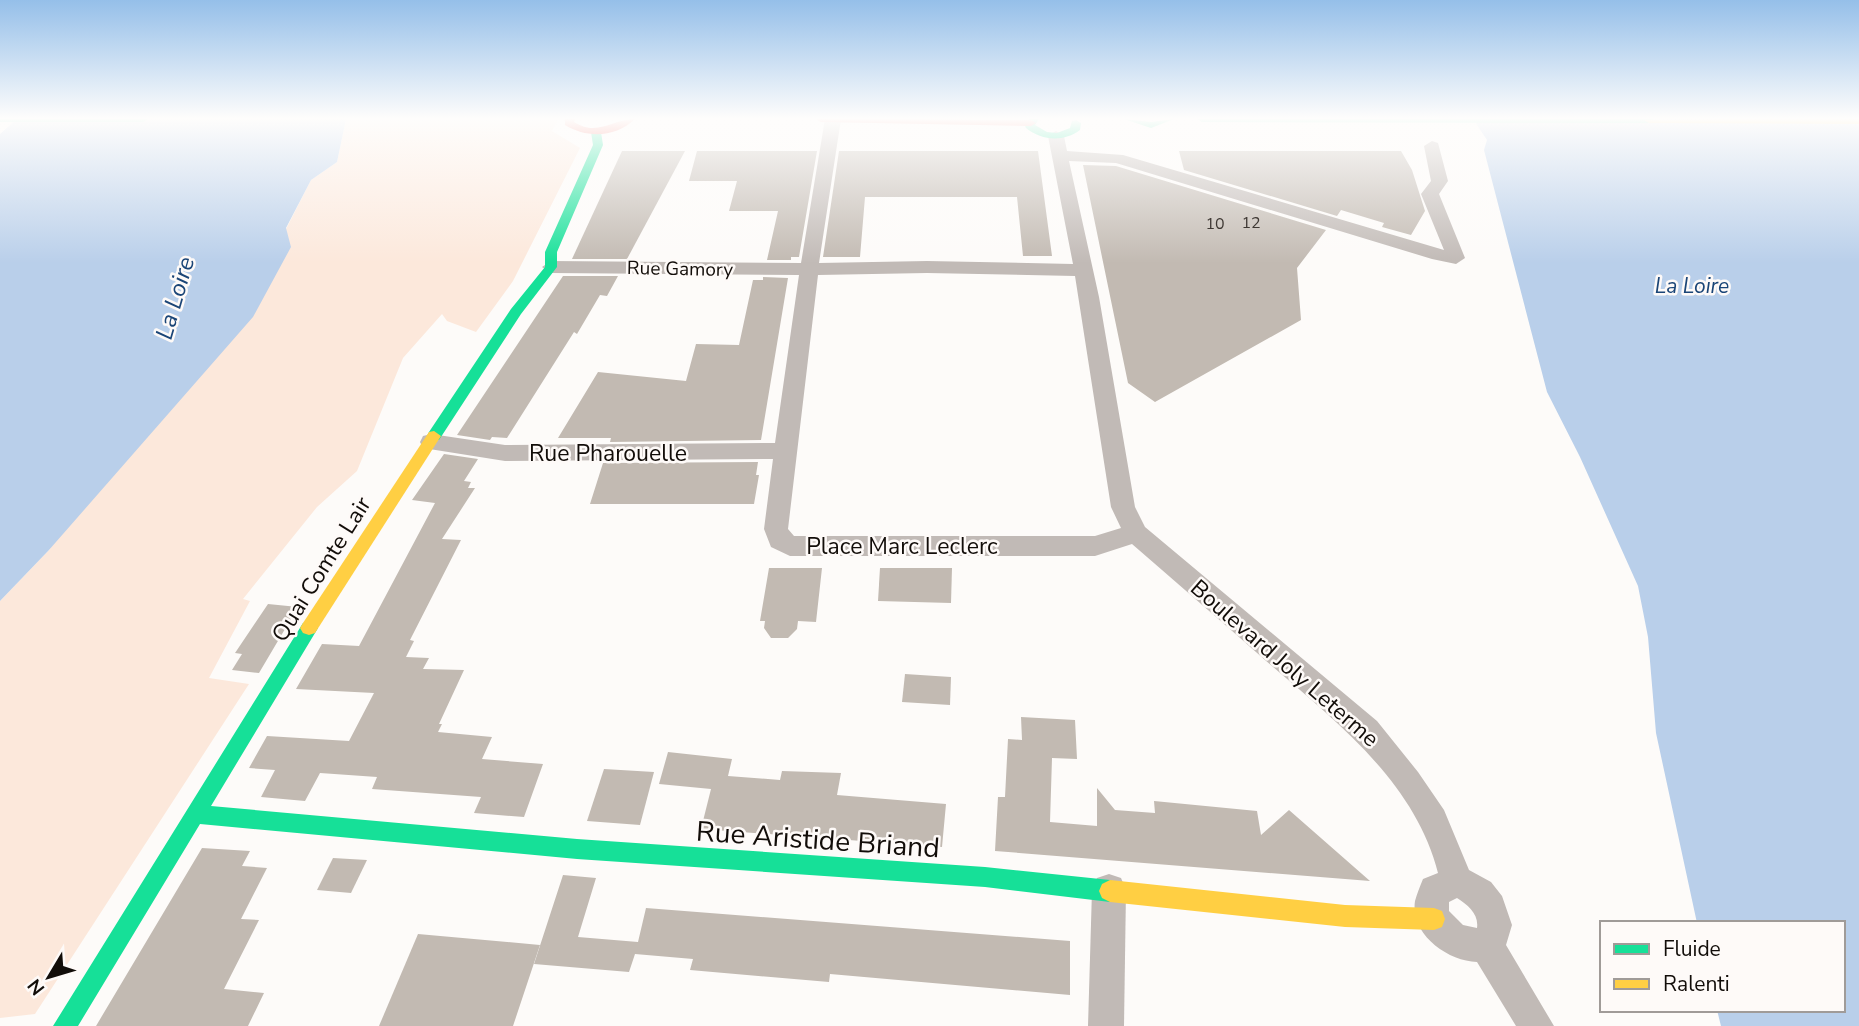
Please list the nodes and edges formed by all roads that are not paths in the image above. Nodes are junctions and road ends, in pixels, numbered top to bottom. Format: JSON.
{"nodes":[{"id":1,"x":588,"y":167,"type":"edge"},
{"id":2,"x":825,"y":167,"type":"edge"},
{"id":3,"x":1061,"y":167,"type":"edge"},
{"id":4,"x":1147,"y":167,"type":"edge"},
{"id":5,"x":1437,"y":167,"type":"edge"},
{"id":6,"x":551,"y":267,"type":"junction"},
{"id":7,"x":809,"y":270,"type":"junction"},
{"id":8,"x":1084,"y":270,"type":"junction"},
{"id":9,"x":431,"y":442,"type":"junction"},
{"id":10,"x":785,"y":451,"type":"junction"},
{"id":11,"x":1136,"y":533,"type":"junction"},
{"id":12,"x":197,"y":814,"type":"junction"},
{"id":13,"x":1456,"y":881,"type":"junction"},
{"id":14,"x":1109,"y":890,"type":"junction"},
{"id":15,"x":1434,"y":919,"type":"junction"},
{"id":16,"x":1485,"y":943,"type":"junction"},
{"id":17,"x":65,"y":1026,"type":"edge"},
{"id":18,"x":1106,"y":1026,"type":"edge"},
{"id":19,"x":1536,"y":1026,"type":"edge"}],
"edges":[{"from":1,"to":6,"type":"street","name":"Quai Comte Lair"},
{"from":2,"to":7,"type":"street","name":"Place Marc Leclerc"},
{"from":3,"to":8,"type":"street"},
{"from":4,"to":5,"type":"street"},
{"from":6,"to":7,"type":"street","name":"Rue Gamory"},
{"from":6,"to":9,"type":"street","name":"Quai Comte Lair"},
{"from":7,"to":8,"type":"street"},
{"from":7,"to":10,"type":"street","name":"Place Marc Leclerc"},
{"from":8,"to":11,"type":"street"},
{"from":9,"to":10,"type":"street","name":"Rue Pharouelle"},
{"from":9,"to":12,"type":"street","name":"Quai Comte Lair"},
{"from":10,"to":11,"type":"street","name":"Place Marc Leclerc"},
{"from":11,"to":13,"type":"street","name":"Boulevard Joly Leterme"},
{"from":12,"to":14,"type":"street","name":"Rue Aristide Briand"},
{"from":12,"to":17,"type":"street","name":"Quai Comte Lair"},
{"from":13,"to":15,"type":"street"},
{"from":13,"to":16,"type":"street"},
{"from":14,"to":15,"type":"street","name":"Rue Aristide Briand"},
{"from":14,"to":18,"type":"street"},
{"from":15,"to":16,"type":"street"},
{"from":16,"to":19,"type":"street"}]}
